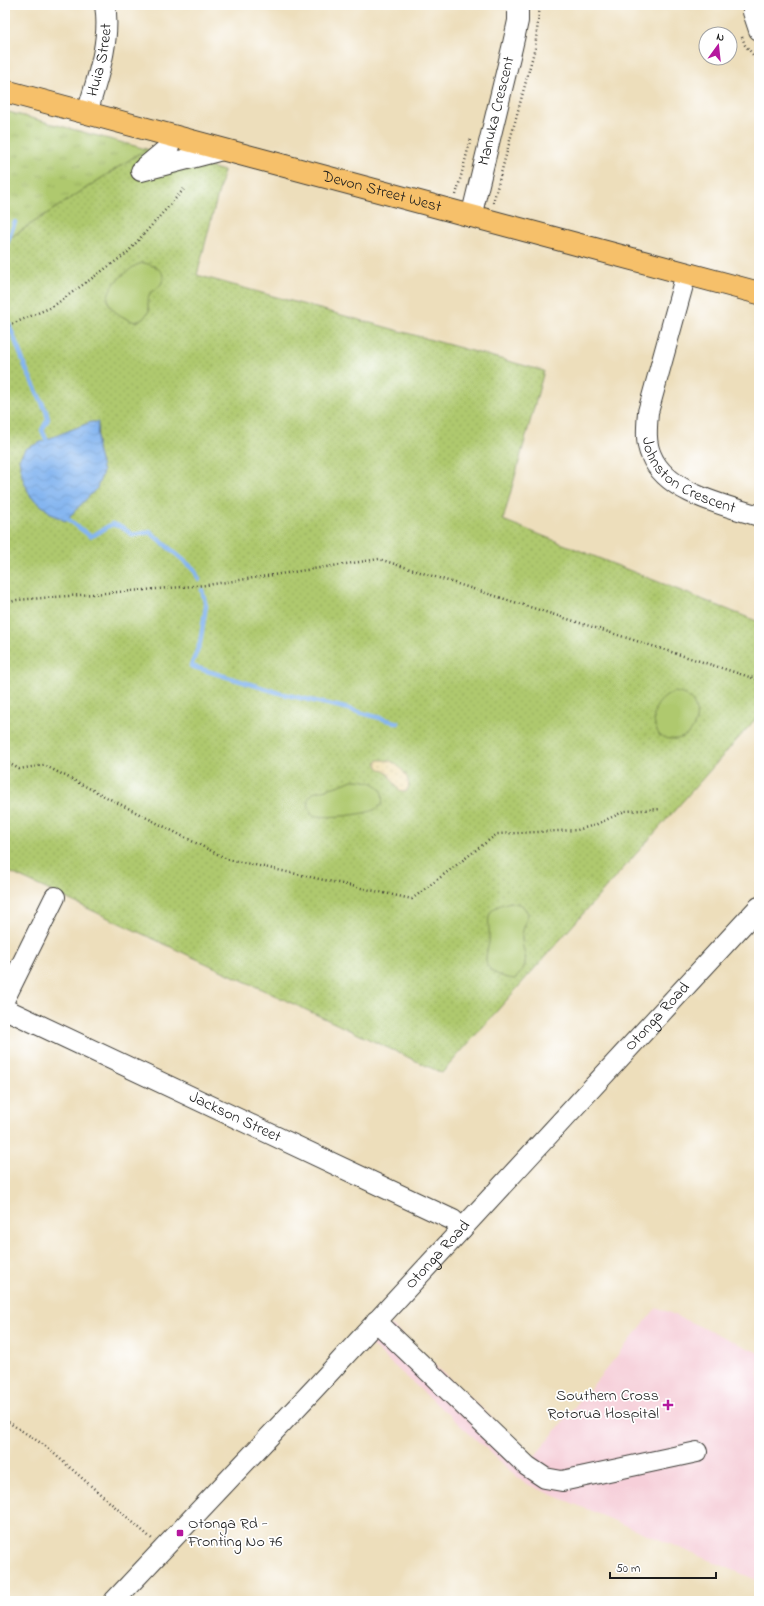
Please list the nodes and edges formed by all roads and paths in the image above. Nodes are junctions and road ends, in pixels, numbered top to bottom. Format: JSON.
{"nodes":[{"id":1,"x":105,"y":5,"type":"edge"},
{"id":2,"x":495,"y":5,"type":"edge"},
{"id":3,"x":502,"y":5,"type":"edge"},
{"id":4,"x":518,"y":5,"type":"edge"},
{"id":5,"x":540,"y":5,"type":"edge"},
{"id":6,"x":753,"y":5,"type":"edge"},
{"id":7,"x":759,"y":30,"type":"edge"},
{"id":8,"x":5,"y":91,"type":"edge"},
{"id":9,"x":87,"y":113,"type":"junction"},
{"id":10,"x":172,"y":136,"type":"junction"},
{"id":11,"x":222,"y":150,"type":"junction"},
{"id":12,"x":184,"y":189,"type":"dead end"},
{"id":13,"x":492,"y":207,"type":"dead end"},
{"id":14,"x":471,"y":216,"type":"junction"},
{"id":15,"x":686,"y":274,"type":"junction"},
{"id":16,"x":759,"y":292,"type":"edge"},
{"id":17,"x":5,"y":327,"type":"edge"},
{"id":18,"x":759,"y":516,"type":"edge"},
{"id":19,"x":5,"y":604,"type":"edge"},
{"id":20,"x":756,"y":679,"type":"dead end"},
{"id":21,"x":5,"y":761,"type":"edge"},
{"id":22,"x":661,"y":809,"type":"dead end"},
{"id":23,"x":55,"y":897,"type":"dead end"},
{"id":24,"x":759,"y":908,"type":"edge"},
{"id":25,"x":5,"y":998,"type":"edge"},
{"id":26,"x":5,"y":1009,"type":"edge"},
{"id":27,"x":462,"y":1228,"type":"junction"},
{"id":28,"x":376,"y":1321,"type":"junction"},
{"id":29,"x":5,"y":1420,"type":"edge"},
{"id":30,"x":697,"y":1452,"type":"dead end"},
{"id":31,"x":163,"y":1549,"type":"junction"},
{"id":32,"x":114,"y":1601,"type":"edge"}],
"edges":[{"from":1,"to":9,"type":"street","name":"Huia Street"},
{"from":2,"to":3,"type":"path"},
{"from":4,"to":14,"type":"street","name":"Manuka Crescent"},
{"from":5,"to":13,"type":"path"},
{"from":6,"to":7,"type":"street"},
{"from":8,"to":9,"type":"main road","name":"Devon Street West"},
{"from":9,"to":10,"type":"main road","name":"Devon Street West"},
{"from":10,"to":11,"type":"main road","name":"Devon Street West"},
{"from":10,"to":11,"type":"street"},
{"from":11,"to":14,"type":"main road","name":"Devon Street West"},
{"from":12,"to":17,"type":"path"},
{"from":14,"to":15,"type":"main road","name":"Devon Street West"},
{"from":15,"to":16,"type":"main road","name":"Devon Street West"},
{"from":15,"to":18,"type":"street","name":"Johnston Crescent"},
{"from":19,"to":20,"type":"path"},
{"from":21,"to":22,"type":"path"},
{"from":23,"to":25,"type":"street"},
{"from":24,"to":27,"type":"street","name":"Otonga Road"},
{"from":26,"to":27,"type":"street","name":"Jackson Street"},
{"from":27,"to":28,"type":"street","name":"Otonga Road"},
{"from":28,"to":30,"type":"street"},
{"from":28,"to":31,"type":"street","name":"Otonga Road"},
{"from":29,"to":31,"type":"path"},
{"from":31,"to":32,"type":"street","name":"Otonga Road"}]}
